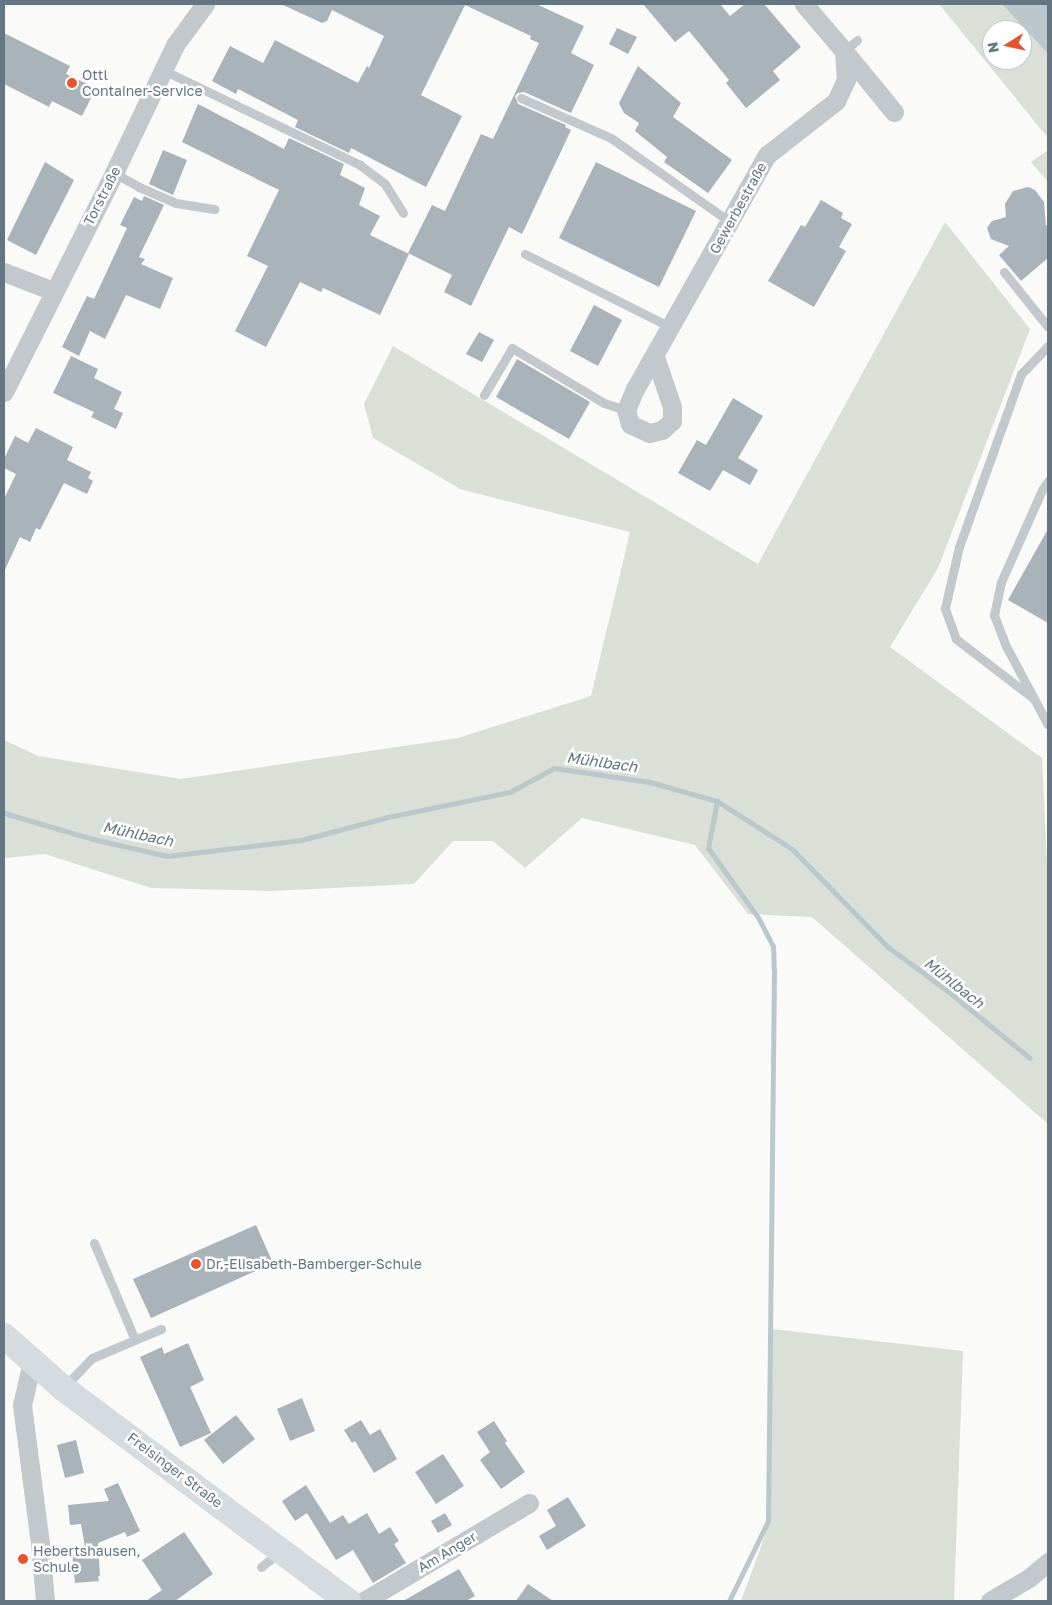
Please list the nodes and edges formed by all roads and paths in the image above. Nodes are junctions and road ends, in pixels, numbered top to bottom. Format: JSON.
{"nodes":[{"id":1,"x":205,"y":4,"type":"edge"},
{"id":2,"x":804,"y":4,"type":"edge"},
{"id":3,"x":851,"y":45,"type":"junction"},
{"id":4,"x":163,"y":70,"type":"junction"},
{"id":5,"x":520,"y":98,"type":"dead end"},
{"id":6,"x":894,"y":112,"type":"dead end"},
{"id":7,"x":114,"y":173,"type":"junction"},
{"id":8,"x":215,"y":208,"type":"dead end"},
{"id":9,"x":403,"y":213,"type":"dead end"},
{"id":10,"x":730,"y":222,"type":"junction"},
{"id":11,"x":525,"y":254,"type":"dead end"},
{"id":12,"x":4,"y":272,"type":"edge"},
{"id":13,"x":1004,"y":272,"type":"dead end"},
{"id":14,"x":53,"y":291,"type":"junction"},
{"id":15,"x":670,"y":327,"type":"junction"},
{"id":16,"x":1048,"y":327,"type":"edge"},
{"id":17,"x":1048,"y":346,"type":"edge"},
{"id":18,"x":655,"y":357,"type":"junction"},
{"id":19,"x":4,"y":392,"type":"edge"},
{"id":20,"x":484,"y":395,"type":"dead end"},
{"id":21,"x":626,"y":410,"type":"junction"},
{"id":22,"x":1048,"y":481,"type":"edge"},
{"id":23,"x":1033,"y":698,"type":"junction"},
{"id":24,"x":1048,"y":725,"type":"edge"},
{"id":25,"x":94,"y":1243,"type":"dead end"},
{"id":26,"x":161,"y":1329,"type":"dead end"},
{"id":27,"x":4,"y":1336,"type":"edge"},
{"id":28,"x":136,"y":1340,"type":"junction"},
{"id":29,"x":32,"y":1362,"type":"junction"},
{"id":30,"x":63,"y":1388,"type":"junction"},
{"id":31,"x":529,"y":1503,"type":"dead end"},
{"id":32,"x":282,"y":1550,"type":"junction"},
{"id":33,"x":1048,"y":1562,"type":"edge"},
{"id":34,"x":261,"y":1567,"type":"dead end"},
{"id":35,"x":998,"y":1599,"type":"edge"},
{"id":36,"x":45,"y":1601,"type":"edge"},
{"id":37,"x":348,"y":1601,"type":"edge"},
{"id":38,"x":364,"y":1601,"type":"edge"}],
"edges":[{"from":1,"to":4,"type":"street","name":"Torstraße"},
{"from":2,"to":3,"type":"street"},
{"from":3,"to":6,"type":"street"},
{"from":3,"to":10,"type":"street","name":"Gewerbestraße"},
{"from":4,"to":7,"type":"street","name":"Torstraße"},
{"from":4,"to":9,"type":"lane"},
{"from":5,"to":10,"type":"lane"},
{"from":7,"to":8,"type":"lane"},
{"from":7,"to":14,"type":"street","name":"Torstraße"},
{"from":10,"to":15,"type":"street","name":"Gewerbestraße"},
{"from":11,"to":15,"type":"lane"},
{"from":12,"to":14,"type":"street"},
{"from":13,"to":16,"type":"lane"},
{"from":14,"to":19,"type":"street","name":"Torstraße"},
{"from":15,"to":18,"type":"street","name":"Gewerbestraße"},
{"from":17,"to":23,"type":"lane"},
{"from":18,"to":21,"type":"street","name":"Gewerbestraße"},
{"from":18,"to":21,"type":"street"},
{"from":20,"to":21,"type":"lane"},
{"from":22,"to":23,"type":"lane"},
{"from":23,"to":24,"type":"lane"},
{"from":25,"to":28,"type":"lane"},
{"from":26,"to":28,"type":"lane"},
{"from":27,"to":29,"type":"main road","name":"Freisinger Straße"},
{"from":28,"to":30,"type":"lane"},
{"from":29,"to":30,"type":"main road","name":"Freisinger Straße"},
{"from":29,"to":36,"type":"street"},
{"from":30,"to":32,"type":"main road","name":"Freisinger Straße"},
{"from":31,"to":38,"type":"street","name":"Am Anger"},
{"from":32,"to":34,"type":"lane"},
{"from":32,"to":37,"type":"main road","name":"Freisinger Straße"},
{"from":33,"to":35,"type":"street"}]}
